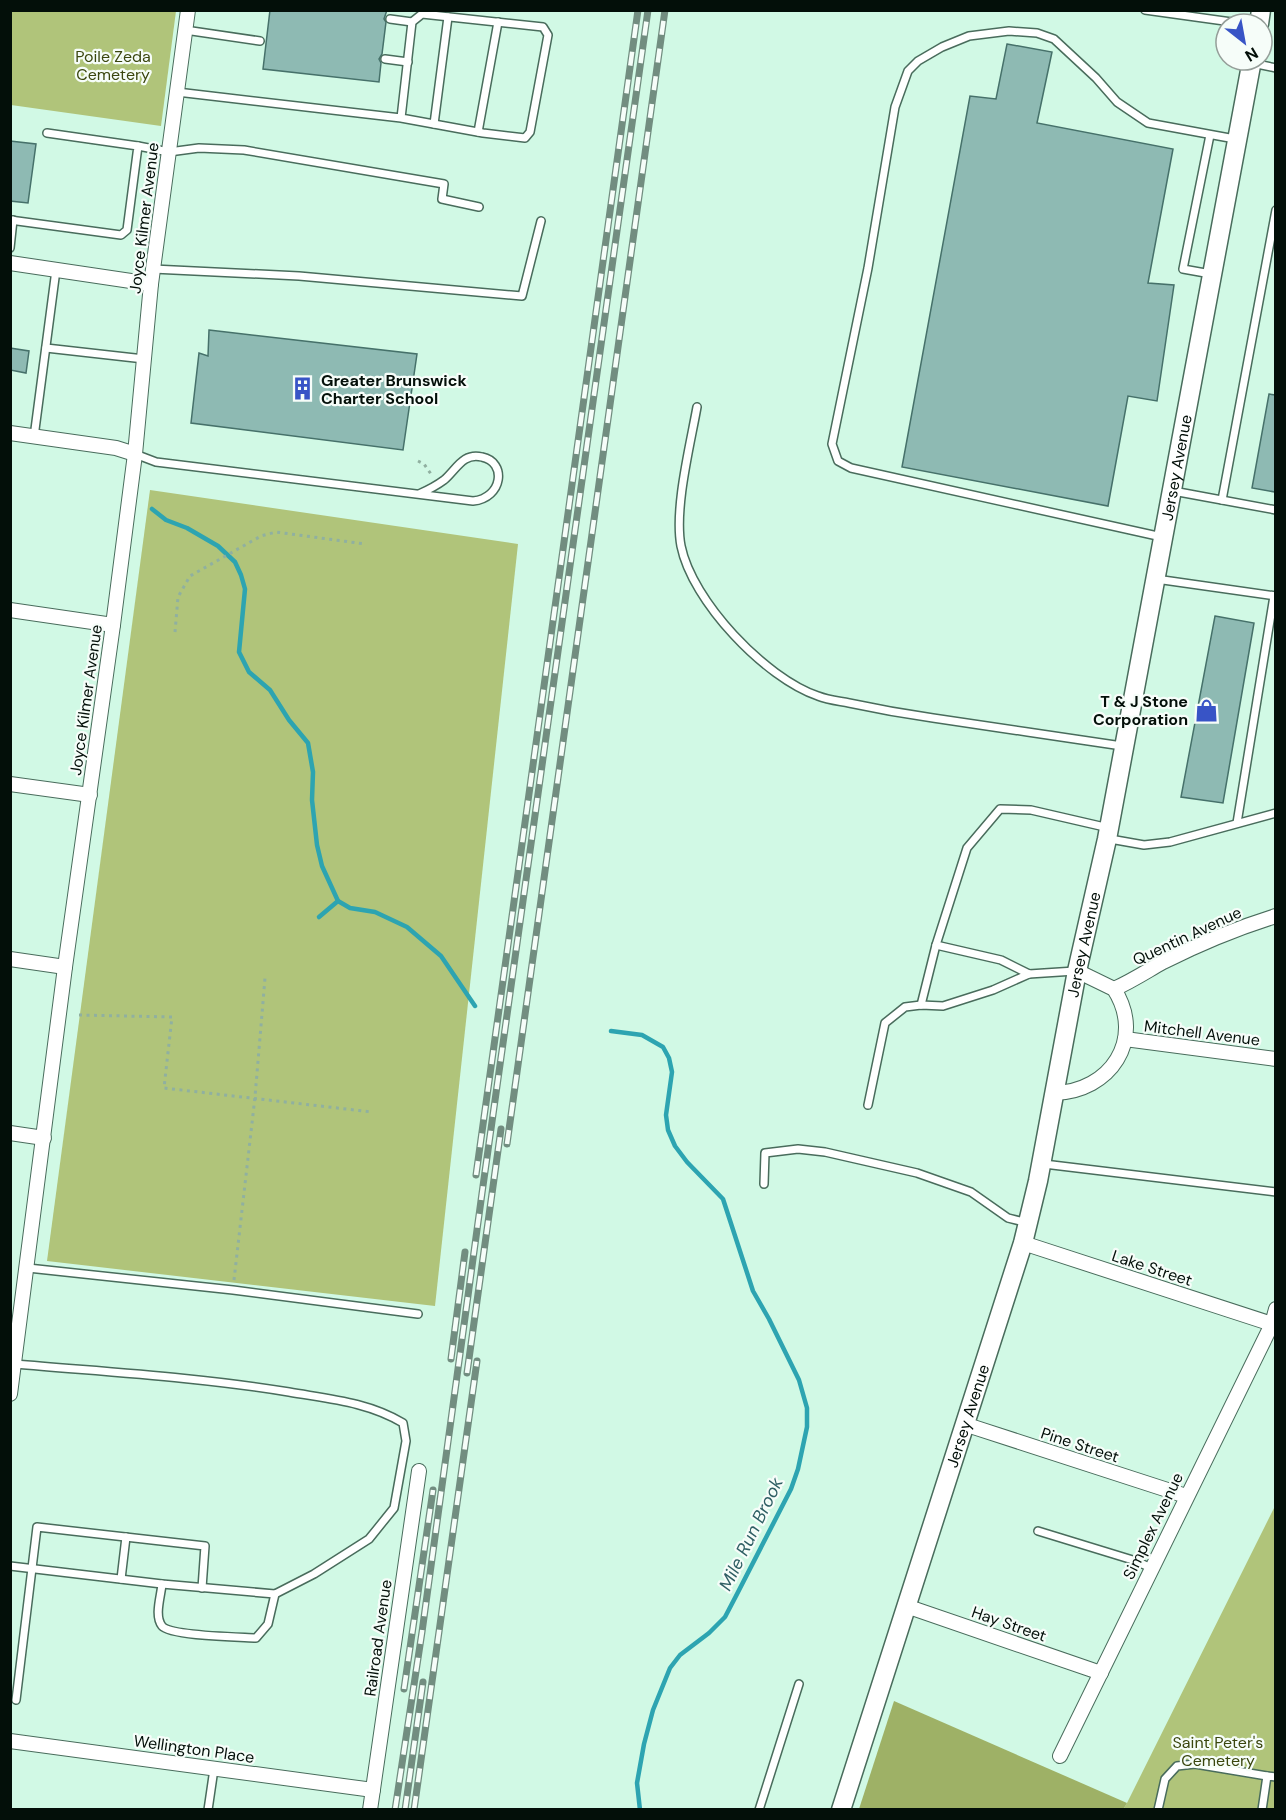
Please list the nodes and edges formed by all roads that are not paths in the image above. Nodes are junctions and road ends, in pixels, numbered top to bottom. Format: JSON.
{"nodes":[{"id":1,"x":188,"y":10,"type":"edge"},
{"id":2,"x":1145,"y":10,"type":"edge"},
{"id":3,"x":1213,"y":10,"type":"edge"},
{"id":4,"x":448,"y":17,"type":"junction"},
{"id":5,"x":390,"y":19,"type":"dead end"},
{"id":6,"x":1212,"y":19,"type":"joint"},
{"id":7,"x":412,"y":22,"type":"junction"},
{"id":8,"x":498,"y":22,"type":"junction"},
{"id":9,"x":185,"y":30,"type":"junction"},
{"id":10,"x":261,"y":41,"type":"dead end"},
{"id":11,"x":385,"y":59,"type":"dead end"},
{"id":12,"x":408,"y":62,"type":"junction"},
{"id":13,"x":1250,"y":72,"type":"edge"},
{"id":14,"x":177,"y":92,"type":"junction"},
{"id":15,"x":401,"y":118,"type":"junction"},
{"id":16,"x":434,"y":124,"type":"junction"},
{"id":17,"x":478,"y":132,"type":"junction"},
{"id":18,"x":46,"y":133,"type":"dead end"},
{"id":19,"x":1210,"y":135,"type":"junction"},
{"id":20,"x":1238,"y":139,"type":"junction"},
{"id":21,"x":138,"y":146,"type":"junction"},
{"id":22,"x":169,"y":152,"type":"junction"},
{"id":23,"x":479,"y":207,"type":"dead end"},
{"id":24,"x":1275,"y":210,"type":"edge"},
{"id":25,"x":12,"y":220,"type":"edge"},
{"id":26,"x":541,"y":222,"type":"dead end"},
{"id":27,"x":10,"y":248,"type":"edge"},
{"id":28,"x":10,"y":263,"type":"edge"},
{"id":29,"x":56,"y":270,"type":"junction"},
{"id":30,"x":1213,"y":274,"type":"junction"},
{"id":31,"x":152,"y":276,"type":"junction"},
{"id":32,"x":46,"y":348,"type":"junction"},
{"id":33,"x":144,"y":358,"type":"junction"},
{"id":34,"x":697,"y":407,"type":"dead end"},
{"id":35,"x":10,"y":433,"type":"edge"},
{"id":36,"x":34,"y":437,"type":"junction"},
{"id":37,"x":135,"y":454,"type":"junction"},
{"id":38,"x":1173,"y":490,"type":"junction"},
{"id":39,"x":419,"y":494,"type":"junction"},
{"id":40,"x":1222,"y":500,"type":"junction"},
{"id":41,"x":1275,"y":510,"type":"edge"},
{"id":42,"x":1164,"y":537,"type":"junction"},
{"id":43,"x":1156,"y":579,"type":"junction"},
{"id":44,"x":1275,"y":596,"type":"edge"},
{"id":45,"x":10,"y":610,"type":"edge"},
{"id":46,"x":113,"y":625,"type":"junction"},
{"id":47,"x":1124,"y":746,"type":"junction"},
{"id":48,"x":10,"y":784,"type":"edge"},
{"id":49,"x":90,"y":795,"type":"junction"},
{"id":50,"x":1275,"y":813,"type":"edge"},
{"id":51,"x":1237,"y":823,"type":"junction"},
{"id":52,"x":1108,"y":834,"type":"junction"},
{"id":53,"x":1275,"y":916,"type":"edge"},
{"id":54,"x":936,"y":945,"type":"junction"},
{"id":55,"x":10,"y":959,"type":"edge"},
{"id":56,"x":65,"y":967,"type":"junction"},
{"id":57,"x":1077,"y":971,"type":"junction"},
{"id":58,"x":1029,"y":974,"type":"junction"},
{"id":59,"x":1114,"y":989,"type":"junction"},
{"id":60,"x":921,"y":1005,"type":"junction"},
{"id":61,"x":1125,"y":1039,"type":"junction"},
{"id":62,"x":1275,"y":1059,"type":"edge"},
{"id":63,"x":1054,"y":1094,"type":"junction"},
{"id":64,"x":868,"y":1104,"type":"dead end"},
{"id":65,"x":10,"y":1133,"type":"edge"},
{"id":66,"x":44,"y":1138,"type":"junction"},
{"id":67,"x":1041,"y":1164,"type":"junction"},
{"id":68,"x":764,"y":1184,"type":"dead end"},
{"id":69,"x":1275,"y":1192,"type":"edge"},
{"id":70,"x":1028,"y":1223,"type":"junction"},
{"id":71,"x":1023,"y":1243,"type":"junction"},
{"id":72,"x":28,"y":1268,"type":"junction"},
{"id":73,"x":16,"y":1308,"type":"edge"},
{"id":74,"x":1275,"y":1309,"type":"edge"},
{"id":75,"x":417,"y":1314,"type":"dead end"},
{"id":76,"x":1272,"y":1324,"type":"junction"},
{"id":77,"x":15,"y":1364,"type":"junction"},
{"id":78,"x":10,"y":1394,"type":"edge"},
{"id":79,"x":964,"y":1424,"type":"junction"},
{"id":80,"x":419,"y":1472,"type":"dead end"},
{"id":81,"x":1186,"y":1496,"type":"junction"},
{"id":82,"x":1038,"y":1531,"type":"dead end"},
{"id":83,"x":126,"y":1537,"type":"junction"},
{"id":84,"x":10,"y":1566,"type":"edge"},
{"id":85,"x":33,"y":1568,"type":"junction"},
{"id":86,"x":1151,"y":1568,"type":"junction"},
{"id":87,"x":121,"y":1579,"type":"junction"},
{"id":88,"x":162,"y":1584,"type":"junction"},
{"id":89,"x":202,"y":1588,"type":"junction"},
{"id":90,"x":274,"y":1594,"type":"junction"},
{"id":91,"x":906,"y":1606,"type":"junction"},
{"id":92,"x":1101,"y":1673,"type":"junction"},
{"id":93,"x":799,"y":1684,"type":"dead end"},
{"id":94,"x":16,"y":1700,"type":"dead end"},
{"id":95,"x":10,"y":1741,"type":"edge"},
{"id":96,"x":1060,"y":1756,"type":"dead end"},
{"id":97,"x":214,"y":1769,"type":"junction"},
{"id":98,"x":1267,"y":1776,"type":"junction"},
{"id":99,"x":1275,"y":1778,"type":"edge"},
{"id":100,"x":373,"y":1790,"type":"junction"},
{"id":101,"x":208,"y":1809,"type":"edge"},
{"id":102,"x":370,"y":1809,"type":"edge"},
{"id":103,"x":759,"y":1809,"type":"edge"},
{"id":104,"x":841,"y":1809,"type":"edge"},
{"id":105,"x":1158,"y":1809,"type":"edge"},
{"id":106,"x":1262,"y":1809,"type":"edge"}],
"edges":[{"from":1,"to":9,"type":"street","name":"Joyce Kilmer Avenue"},
{"from":2,"to":6,"type":"lane"},
{"from":3,"to":6,"type":"lane"},
{"from":4,"to":7,"type":"lane"},
{"from":4,"to":8,"type":"lane"},
{"from":4,"to":16,"type":"lane"},
{"from":5,"to":7,"type":"lane"},
{"from":7,"to":12,"type":"lane"},
{"from":8,"to":17,"type":"lane"},
{"from":8,"to":17,"type":"lane"},
{"from":9,"to":10,"type":"lane"},
{"from":9,"to":14,"type":"street","name":"Joyce Kilmer Avenue"},
{"from":11,"to":12,"type":"lane"},
{"from":12,"to":15,"type":"lane"},
{"from":13,"to":20,"type":"street","name":"Jersey Avenue"},
{"from":14,"to":15,"type":"lane"},
{"from":14,"to":22,"type":"street","name":"Joyce Kilmer Avenue"},
{"from":15,"to":16,"type":"lane"},
{"from":16,"to":17,"type":"lane"},
{"from":18,"to":21,"type":"lane"},
{"from":19,"to":20,"type":"lane"},
{"from":19,"to":30,"type":"lane"},
{"from":19,"to":42,"type":"lane"},
{"from":20,"to":30,"type":"street","name":"Jersey Avenue"},
{"from":21,"to":22,"type":"lane"},
{"from":21,"to":25,"type":"lane"},
{"from":22,"to":23,"type":"lane"},
{"from":22,"to":31,"type":"street","name":"Joyce Kilmer Avenue"},
{"from":24,"to":40,"type":"lane"},
{"from":25,"to":27,"type":"lane"},
{"from":26,"to":31,"type":"lane"},
{"from":28,"to":29,"type":"street"},
{"from":29,"to":31,"type":"street"},
{"from":29,"to":32,"type":"lane"},
{"from":30,"to":38,"type":"street","name":"Jersey Avenue"},
{"from":31,"to":33,"type":"street","name":"Joyce Kilmer Avenue"},
{"from":32,"to":33,"type":"lane"},
{"from":32,"to":36,"type":"lane"},
{"from":33,"to":37,"type":"street","name":"Joyce Kilmer Avenue"},
{"from":34,"to":47,"type":"lane"},
{"from":35,"to":36,"type":"street"},
{"from":36,"to":37,"type":"street"},
{"from":37,"to":39,"type":"lane"},
{"from":37,"to":46,"type":"street","name":"Joyce Kilmer Avenue"},
{"from":38,"to":40,"type":"lane"},
{"from":38,"to":42,"type":"street","name":"Jersey Avenue"},
{"from":39,"to":39,"type":"lane"},
{"from":40,"to":41,"type":"lane"},
{"from":42,"to":43,"type":"street","name":"Jersey Avenue"},
{"from":43,"to":44,"type":"lane"},
{"from":43,"to":47,"type":"street","name":"Jersey Avenue"},
{"from":44,"to":51,"type":"lane"},
{"from":45,"to":46,"type":"street"},
{"from":46,"to":49,"type":"street","name":"Joyce Kilmer Avenue"},
{"from":47,"to":52,"type":"street","name":"Jersey Avenue"},
{"from":48,"to":49,"type":"street"},
{"from":49,"to":56,"type":"street","name":"Joyce Kilmer Avenue"},
{"from":50,"to":51,"type":"lane"},
{"from":51,"to":52,"type":"lane"},
{"from":52,"to":54,"type":"lane"},
{"from":52,"to":57,"type":"street","name":"Jersey Avenue"},
{"from":53,"to":59,"type":"street","name":"Quentin Avenue"},
{"from":54,"to":58,"type":"lane"},
{"from":54,"to":60,"type":"lane"},
{"from":55,"to":56,"type":"street"},
{"from":56,"to":66,"type":"street","name":"Joyce Kilmer Avenue"},
{"from":57,"to":58,"type":"lane"},
{"from":57,"to":59,"type":"street"},
{"from":57,"to":63,"type":"street","name":"Jersey Avenue"},
{"from":58,"to":60,"type":"lane"},
{"from":59,"to":61,"type":"street"},
{"from":60,"to":64,"type":"lane"},
{"from":61,"to":62,"type":"street","name":"Mitchell Avenue"},
{"from":61,"to":63,"type":"street"},
{"from":63,"to":67,"type":"street","name":"Jersey Avenue"},
{"from":65,"to":66,"type":"street"},
{"from":66,"to":72,"type":"street","name":"Joyce Kilmer Avenue"},
{"from":67,"to":69,"type":"lane"},
{"from":67,"to":70,"type":"street","name":"Jersey Avenue"},
{"from":68,"to":70,"type":"lane"},
{"from":70,"to":71,"type":"street","name":"Jersey Avenue"},
{"from":71,"to":76,"type":"street","name":"Lake Street"},
{"from":71,"to":79,"type":"street","name":"Jersey Avenue"},
{"from":72,"to":73,"type":"street","name":"Joyce Kilmer Avenue"},
{"from":72,"to":75,"type":"lane"},
{"from":73,"to":77,"type":"street","name":"Joyce Kilmer Avenue"},
{"from":74,"to":76,"type":"street","name":"Simplex Avenue"},
{"from":76,"to":81,"type":"street","name":"Simplex Avenue"},
{"from":77,"to":78,"type":"street","name":"Joyce Kilmer Avenue"},
{"from":77,"to":90,"type":"lane"},
{"from":79,"to":81,"type":"street","name":"Pine Street"},
{"from":79,"to":91,"type":"street","name":"Jersey Avenue"},
{"from":80,"to":100,"type":"street","name":"Railroad Avenue"},
{"from":81,"to":86,"type":"street","name":"Simplex Avenue"},
{"from":82,"to":86,"type":"lane"},
{"from":83,"to":85,"type":"lane"},
{"from":83,"to":87,"type":"lane"},
{"from":83,"to":89,"type":"lane"},
{"from":84,"to":85,"type":"lane"},
{"from":85,"to":87,"type":"lane"},
{"from":85,"to":94,"type":"lane"},
{"from":86,"to":92,"type":"street","name":"Simplex Avenue"},
{"from":87,"to":88,"type":"lane"},
{"from":88,"to":89,"type":"lane"},
{"from":88,"to":90,"type":"lane"},
{"from":89,"to":90,"type":"lane"},
{"from":91,"to":92,"type":"street","name":"Hay Street"},
{"from":91,"to":104,"type":"street","name":"Jersey Avenue"},
{"from":92,"to":96,"type":"street","name":"Simplex Avenue"},
{"from":93,"to":103,"type":"lane"},
{"from":95,"to":97,"type":"street","name":"Wellington Place"},
{"from":97,"to":100,"type":"street","name":"Wellington Place"},
{"from":97,"to":101,"type":"lane"},
{"from":98,"to":99,"type":"lane"},
{"from":98,"to":105,"type":"lane"},
{"from":98,"to":106,"type":"lane"},
{"from":100,"to":102,"type":"street","name":"Railroad Avenue"}]}
